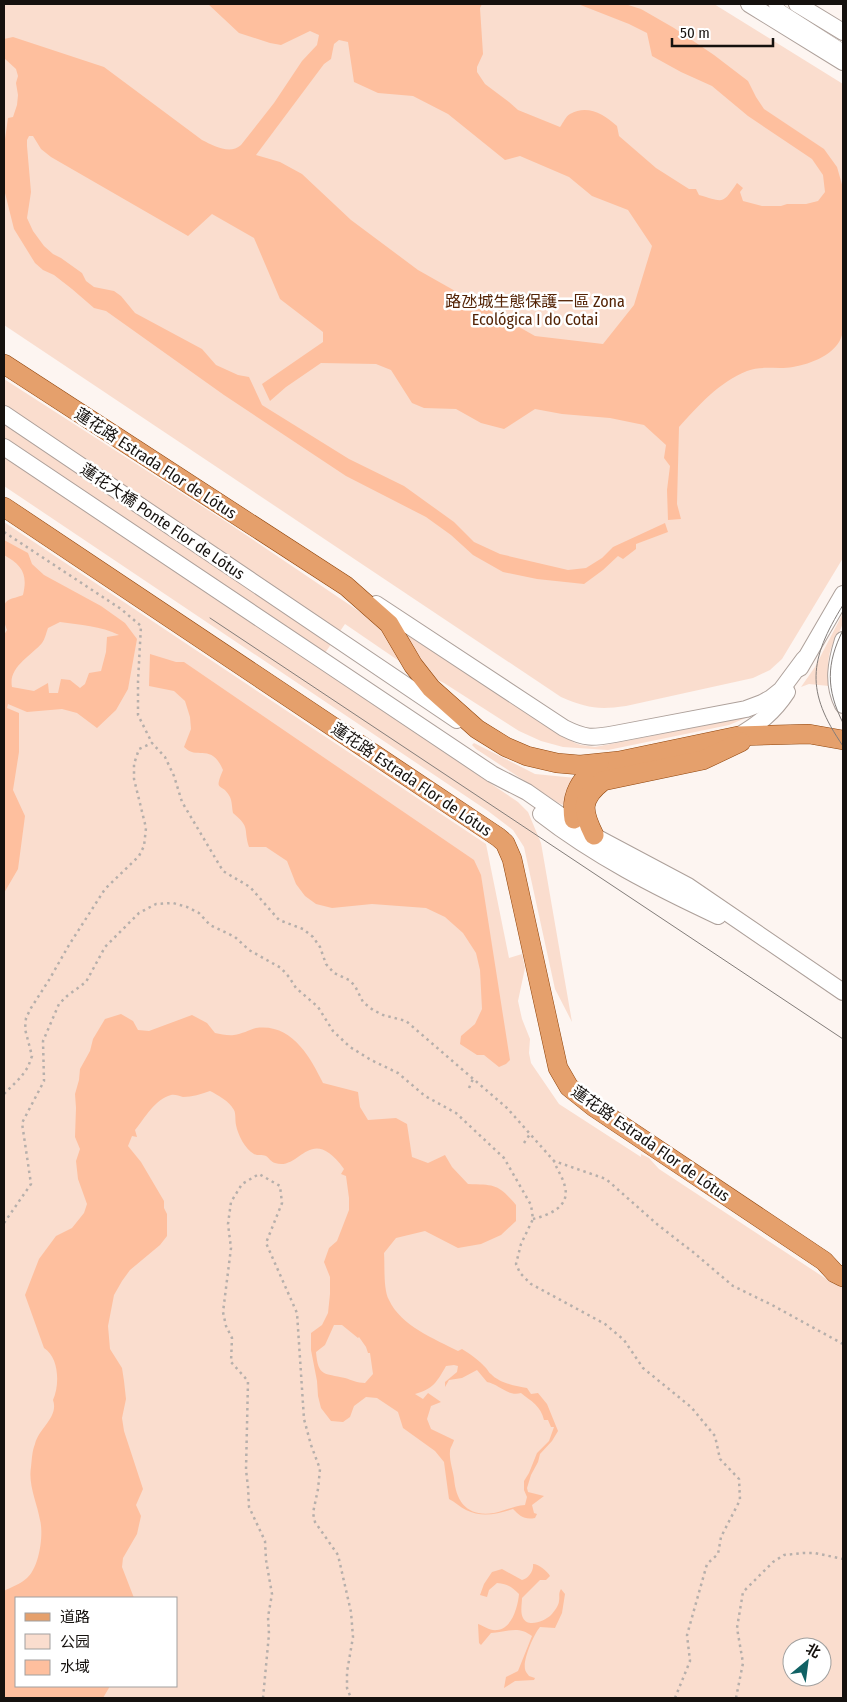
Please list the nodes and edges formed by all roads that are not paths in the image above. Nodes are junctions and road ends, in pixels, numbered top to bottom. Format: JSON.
{"nodes":[{"id":1,"x":749,"y":4,"type":"edge"},
{"id":2,"x":774,"y":4,"type":"edge"},
{"id":3,"x":797,"y":4,"type":"edge"},
{"id":4,"x":817,"y":4,"type":"edge"},
{"id":5,"x":842,"y":31,"type":"edge"},
{"id":6,"x":843,"y":50,"type":"edge"},
{"id":7,"x":843,"y":62,"type":"edge"},
{"id":8,"x":4,"y":364,"type":"edge"},
{"id":9,"x":4,"y":414,"type":"edge"},
{"id":10,"x":4,"y":447,"type":"edge"},
{"id":11,"x":4,"y":508,"type":"edge"},
{"id":12,"x":346,"y":586,"type":"junction"},
{"id":13,"x":843,"y":594,"type":"edge"},
{"id":14,"x":843,"y":640,"type":"edge"},
{"id":15,"x":804,"y":660,"type":"junction"},
{"id":16,"x":843,"y":705,"type":"edge"},
{"id":17,"x":477,"y":729,"type":"junction"},
{"id":18,"x":746,"y":736,"type":"junction"},
{"id":19,"x":843,"y":740,"type":"edge"},
{"id":20,"x":599,"y":764,"type":"junction"},
{"id":21,"x":492,"y":774,"type":"junction"},
{"id":22,"x":577,"y":827,"type":"junction"},
{"id":23,"x":594,"y":835,"type":"junction"},
{"id":24,"x":754,"y":932,"type":"junction"},
{"id":25,"x":843,"y":992,"type":"edge"},
{"id":26,"x":843,"y":1278,"type":"edge"}],
"edges":[{"from":1,"to":7,"type":"main road"},
{"from":2,"to":6,"type":"street"},
{"from":3,"to":5,"type":"main road"},
{"from":4,"to":5,"type":"street"},
{"from":8,"to":12,"type":"main road","name":"蓮花路 Estrada Flor de Lótus"},
{"from":9,"to":17,"type":"main road","name":"蓮花大橋 Ponte Flor de Lótus"},
{"from":10,"to":21,"type":"main road","name":"蓮花大橋 Ponte Flor de Lótus"},
{"from":11,"to":26,"type":"main road","name":"蓮花路 Estrada Flor de Lótus"},
{"from":12,"to":15,"type":"main road","name":"蓮花路 Estrada Flor de Lótus"},
{"from":12,"to":17,"type":"main road"},
{"from":13,"to":15,"type":"main road"},
{"from":14,"to":16,"type":"main road"},
{"from":15,"to":18,"type":"main road"},
{"from":17,"to":20,"type":"main road"},
{"from":18,"to":19,"type":"main road"},
{"from":18,"to":20,"type":"main road"},
{"from":18,"to":23,"type":"main road"},
{"from":20,"to":22,"type":"main road"},
{"from":21,"to":22,"type":"main road"},
{"from":21,"to":24,"type":"main road"},
{"from":22,"to":23,"type":"main road"},
{"from":23,"to":24,"type":"main road"},
{"from":24,"to":25,"type":"main road"}]}
